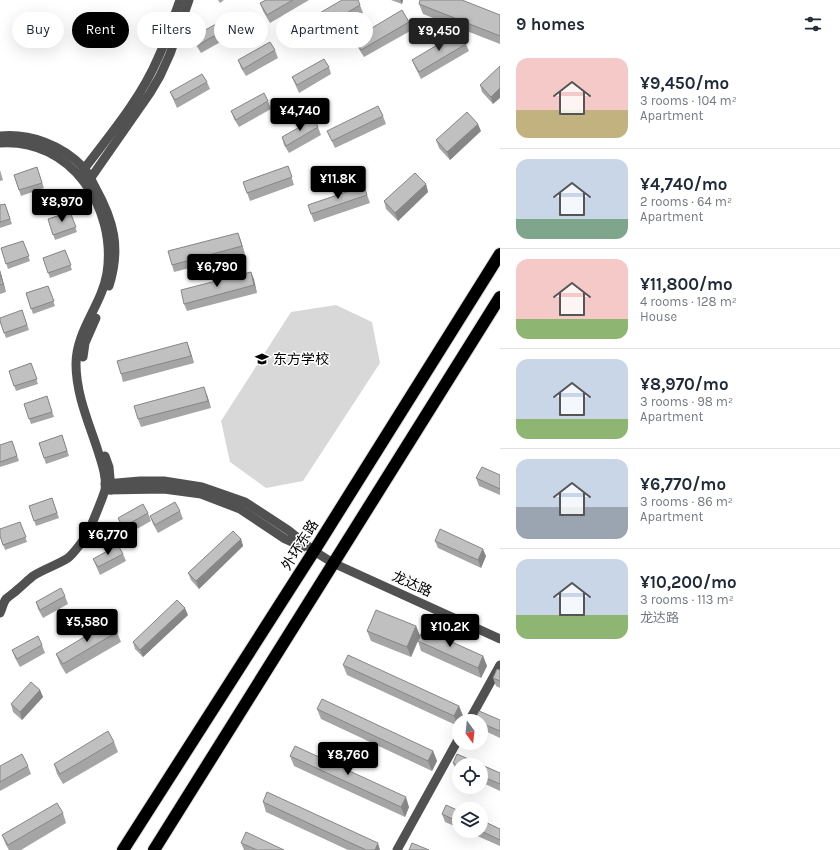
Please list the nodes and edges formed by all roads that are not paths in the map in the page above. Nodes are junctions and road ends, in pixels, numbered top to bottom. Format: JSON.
{"nodes":[{"id":1,"x":180,"y":0,"type":"edge"},
{"id":2,"x":189,"y":0,"type":"edge"},
{"id":3,"x":0,"y":136,"type":"edge"},
{"id":4,"x":0,"y":143,"type":"edge"},
{"id":5,"x":82,"y":172,"type":"junction"},
{"id":6,"x":88,"y":181,"type":"junction"},
{"id":7,"x":500,"y":254,"type":"edge"},
{"id":8,"x":500,"y":297,"type":"edge"},
{"id":9,"x":108,"y":487,"type":"junction"},
{"id":10,"x":314,"y":551,"type":"junction"},
{"id":11,"x":334,"y":564,"type":"junction"},
{"id":12,"x":0,"y":613,"type":"edge"},
{"id":13,"x":500,"y":639,"type":"edge"},
{"id":14,"x":500,"y":665,"type":"edge"},
{"id":15,"x":473,"y":714,"type":"edge"},
{"id":16,"x":452,"y":750,"type":"edge"},
{"id":17,"x":123,"y":850,"type":"edge"},
{"id":18,"x":154,"y":850,"type":"edge"},
{"id":19,"x":397,"y":850,"type":"edge"}],
"edges":[{"from":1,"to":5,"type":"street"},
{"from":2,"to":6,"type":"street"},
{"from":3,"to":5,"type":"street"},
{"from":4,"to":5,"type":"street"},
{"from":5,"to":6,"type":"street"},
{"from":6,"to":9,"type":"street"},
{"from":7,"to":10,"type":"highway","name":"外环东路"},
{"from":8,"to":11,"type":"highway"},
{"from":9,"to":10,"type":"street","name":"龙达路"},
{"from":9,"to":12,"type":"street"},
{"from":10,"to":11,"type":"street","name":"龙达路"},
{"from":10,"to":17,"type":"highway","name":"外环东路"},
{"from":11,"to":13,"type":"street","name":"龙达路"},
{"from":11,"to":18,"type":"highway"},
{"from":14,"to":15,"type":"street"},
{"from":16,"to":19,"type":"street"}]}
